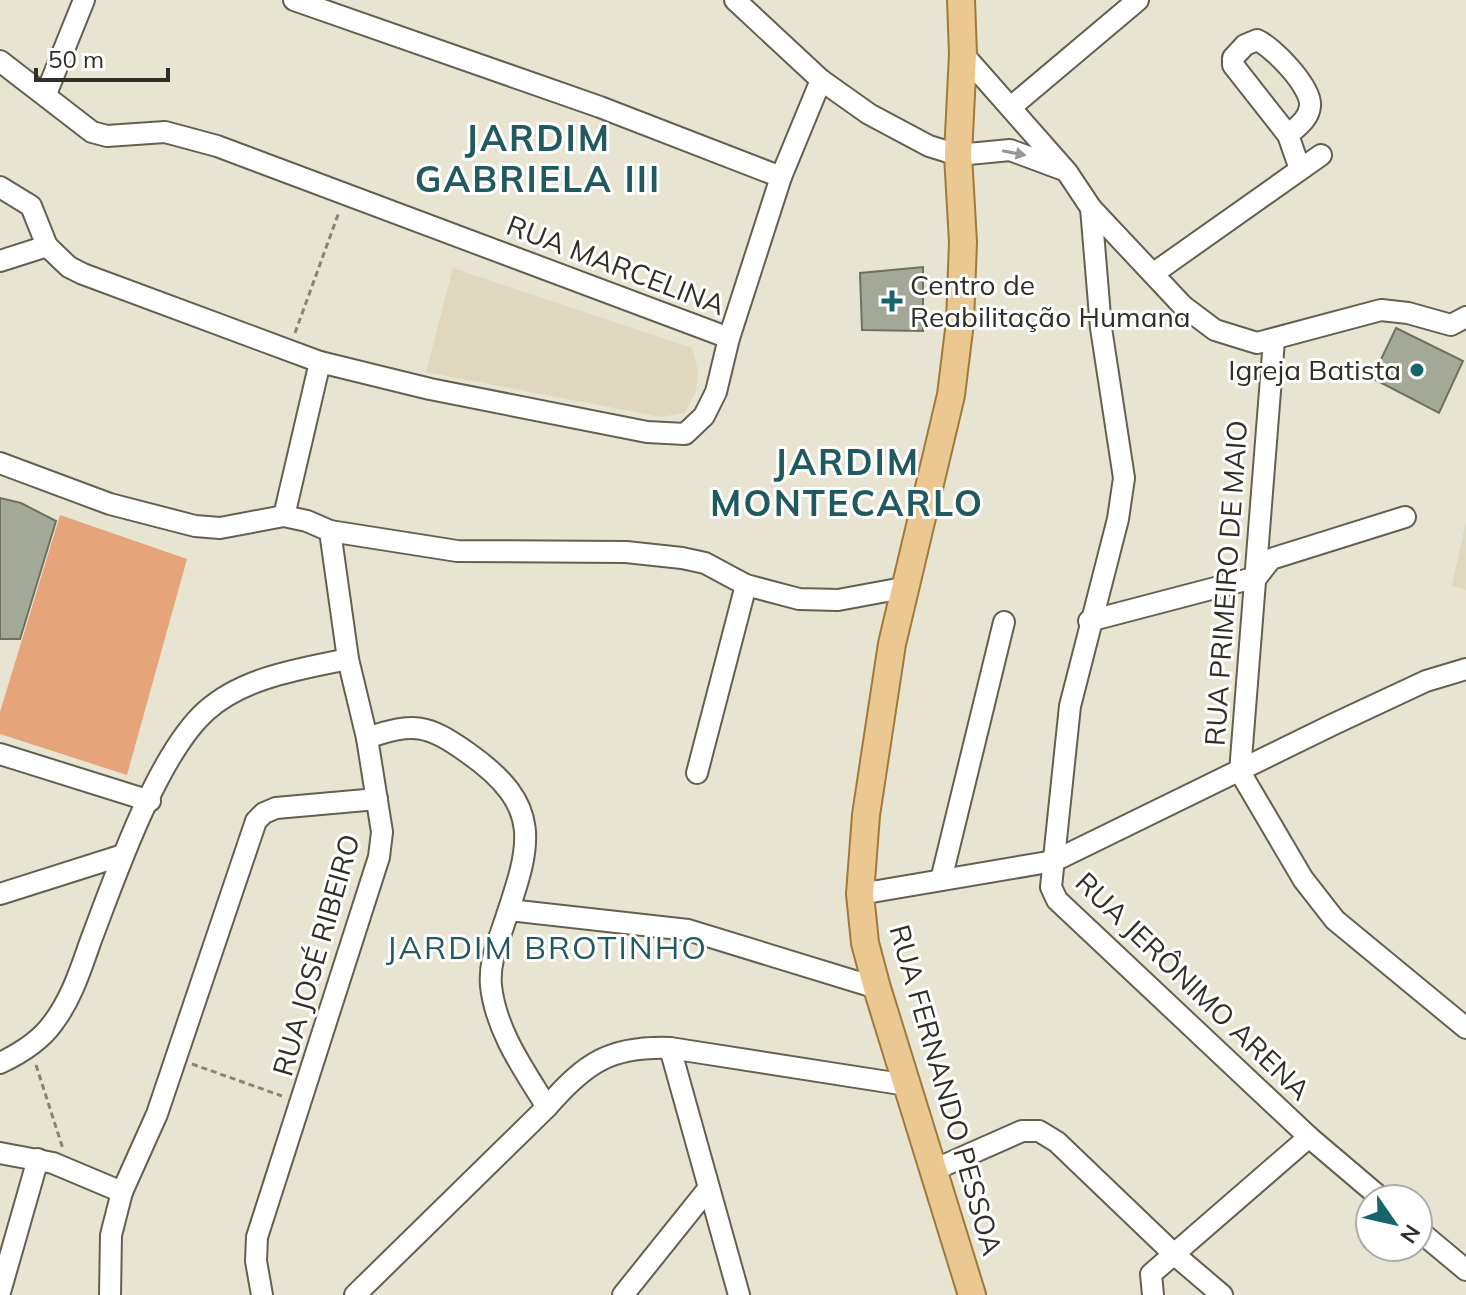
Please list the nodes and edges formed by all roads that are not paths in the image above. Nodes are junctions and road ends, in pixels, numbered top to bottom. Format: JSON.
{"nodes":[{"id":1,"x":84,"y":0,"type":"edge"},
{"id":2,"x":294,"y":0,"type":"edge"},
{"id":3,"x":735,"y":0,"type":"edge"},
{"id":4,"x":961,"y":0,"type":"edge"},
{"id":5,"x":1138,"y":0,"type":"edge"},
{"id":6,"x":963,"y":54,"type":"junction"},
{"id":7,"x":0,"y":61,"type":"edge"},
{"id":8,"x":821,"y":80,"type":"junction"},
{"id":9,"x":46,"y":94,"type":"junction"},
{"id":10,"x":1011,"y":107,"type":"junction"},
{"id":11,"x":1288,"y":135,"type":"junction"},
{"id":12,"x":958,"y":155,"type":"junction"},
{"id":13,"x":1321,"y":155,"type":"dead end"},
{"id":14,"x":1300,"y":169,"type":"junction"},
{"id":15,"x":1067,"y":172,"type":"junction"},
{"id":16,"x":781,"y":177,"type":"junction"},
{"id":17,"x":0,"y":187,"type":"edge"},
{"id":18,"x":1091,"y":208,"type":"junction"},
{"id":19,"x":47,"y":246,"type":"junction"},
{"id":20,"x":0,"y":261,"type":"edge"},
{"id":21,"x":1154,"y":273,"type":"junction"},
{"id":22,"x":1461,"y":326,"type":"edge"},
{"id":23,"x":729,"y":338,"type":"junction"},
{"id":24,"x":1274,"y":340,"type":"junction"},
{"id":25,"x":320,"y":362,"type":"junction"},
{"id":26,"x":0,"y":463,"type":"edge"},
{"id":27,"x":284,"y":516,"type":"junction"},
{"id":28,"x":1405,"y":517,"type":"dead end"},
{"id":29,"x":330,"y":531,"type":"junction"},
{"id":30,"x":1257,"y":577,"type":"junction"},
{"id":31,"x":746,"y":585,"type":"junction"},
{"id":32,"x":903,"y":588,"type":"junction"},
{"id":33,"x":1089,"y":621,"type":"junction"},
{"id":34,"x":1004,"y":622,"type":"dead end"},
{"id":35,"x":348,"y":659,"type":"junction"},
{"id":36,"x":1466,"y":669,"type":"edge"},
{"id":37,"x":367,"y":738,"type":"junction"},
{"id":38,"x":0,"y":754,"type":"edge"},
{"id":39,"x":1240,"y":772,"type":"junction"},
{"id":40,"x":697,"y":773,"type":"dead end"},
{"id":41,"x":377,"y":799,"type":"junction"},
{"id":42,"x":150,"y":801,"type":"junction"},
{"id":43,"x":123,"y":855,"type":"junction"},
{"id":44,"x":1054,"y":861,"type":"junction"},
{"id":45,"x":941,"y":880,"type":"junction"},
{"id":46,"x":0,"y":894,"type":"edge"},
{"id":47,"x":860,"y":894,"type":"junction"},
{"id":48,"x":509,"y":910,"type":"junction"},
{"id":49,"x":877,"y":988,"type":"junction"},
{"id":50,"x":1466,"y":1028,"type":"edge"},
{"id":51,"x":670,"y":1048,"type":"junction"},
{"id":52,"x":0,"y":1063,"type":"edge"},
{"id":53,"x":907,"y":1085,"type":"junction"},
{"id":54,"x":547,"y":1107,"type":"junction"},
{"id":55,"x":1309,"y":1137,"type":"junction"},
{"id":56,"x":0,"y":1153,"type":"edge"},
{"id":57,"x":38,"y":1159,"type":"junction"},
{"id":58,"x":936,"y":1169,"type":"junction"},
{"id":59,"x":1363,"y":1183,"type":"edge"},
{"id":60,"x":708,"y":1189,"type":"junction"},
{"id":61,"x":122,"y":1192,"type":"junction"},
{"id":62,"x":1434,"y":1243,"type":"edge"},
{"id":63,"x":1175,"y":1255,"type":"junction"},
{"id":64,"x":1466,"y":1270,"type":"edge"},
{"id":65,"x":0,"y":1292,"type":"edge"},
{"id":66,"x":110,"y":1295,"type":"edge"},
{"id":67,"x":262,"y":1295,"type":"edge"},
{"id":68,"x":355,"y":1295,"type":"edge"},
{"id":69,"x":623,"y":1295,"type":"edge"},
{"id":70,"x":739,"y":1295,"type":"edge"},
{"id":71,"x":972,"y":1295,"type":"edge"},
{"id":72,"x":1153,"y":1295,"type":"edge"},
{"id":73,"x":1222,"y":1295,"type":"edge"}],
"edges":[{"from":1,"to":9,"type":"street"},
{"from":2,"to":16,"type":"street"},
{"from":3,"to":8,"type":"street"},
{"from":4,"to":6,"type":"main road","name":"RUA FERNANDO PESSOA"},
{"from":5,"to":10,"type":"street"},
{"from":6,"to":10,"type":"street"},
{"from":6,"to":12,"type":"main road","name":"RUA FERNANDO PESSOA"},
{"from":7,"to":9,"type":"street","name":"RUA MARCELINA"},
{"from":8,"to":12,"type":"street"},
{"from":8,"to":16,"type":"street"},
{"from":9,"to":23,"type":"street","name":"RUA MARCELINA"},
{"from":10,"to":15,"type":"street"},
{"from":11,"to":11,"type":"street"},
{"from":11,"to":14,"type":"street"},
{"from":12,"to":15,"type":"street","one_way":true},
{"from":12,"to":32,"type":"main road","name":"RUA FERNANDO PESSOA"},
{"from":13,"to":14,"type":"street"},
{"from":14,"to":21,"type":"street"},
{"from":15,"to":18,"type":"street"},
{"from":16,"to":23,"type":"street"},
{"from":17,"to":19,"type":"street"},
{"from":18,"to":21,"type":"street"},
{"from":18,"to":33,"type":"street","name":"RUA JERÔNIMO ARENA"},
{"from":19,"to":20,"type":"street"},
{"from":19,"to":25,"type":"street"},
{"from":21,"to":24,"type":"street"},
{"from":22,"to":24,"type":"street"},
{"from":23,"to":25,"type":"street"},
{"from":24,"to":30,"type":"street","name":"RUA PRIMEIRO DE MAIO"},
{"from":25,"to":27,"type":"street"},
{"from":26,"to":27,"type":"street"},
{"from":27,"to":29,"type":"street"},
{"from":28,"to":30,"type":"street"},
{"from":29,"to":31,"type":"street"},
{"from":29,"to":35,"type":"street","name":"RUA JOSÉ RIBEIRO"},
{"from":30,"to":33,"type":"street"},
{"from":30,"to":39,"type":"street","name":"RUA PRIMEIRO DE MAIO"},
{"from":31,"to":32,"type":"street"},
{"from":31,"to":40,"type":"street"},
{"from":32,"to":47,"type":"main road","name":"RUA FERNANDO PESSOA"},
{"from":33,"to":44,"type":"street","name":"RUA JERÔNIMO ARENA"},
{"from":34,"to":45,"type":"street"},
{"from":35,"to":37,"type":"street","name":"RUA JOSÉ RIBEIRO"},
{"from":35,"to":42,"type":"street"},
{"from":36,"to":39,"type":"street"},
{"from":37,"to":41,"type":"street","name":"RUA JOSÉ RIBEIRO"},
{"from":37,"to":48,"type":"street"},
{"from":38,"to":42,"type":"street"},
{"from":39,"to":44,"type":"street"},
{"from":39,"to":50,"type":"street","name":"RUA PRIMEIRO DE MAIO"},
{"from":41,"to":61,"type":"street"},
{"from":41,"to":67,"type":"street","name":"RUA JOSÉ RIBEIRO"},
{"from":42,"to":43,"type":"street"},
{"from":43,"to":46,"type":"street"},
{"from":43,"to":52,"type":"street"},
{"from":44,"to":45,"type":"street"},
{"from":44,"to":55,"type":"street","name":"RUA JERÔNIMO ARENA"},
{"from":45,"to":47,"type":"street"},
{"from":47,"to":49,"type":"main road","name":"RUA FERNANDO PESSOA"},
{"from":48,"to":49,"type":"street"},
{"from":48,"to":54,"type":"street"},
{"from":49,"to":53,"type":"main road","name":"RUA FERNANDO PESSOA"},
{"from":51,"to":53,"type":"street"},
{"from":51,"to":54,"type":"street"},
{"from":51,"to":60,"type":"street"},
{"from":53,"to":58,"type":"main road","name":"RUA FERNANDO PESSOA"},
{"from":54,"to":68,"type":"street"},
{"from":55,"to":59,"type":"street","name":"RUA JERÔNIMO ARENA"},
{"from":55,"to":63,"type":"street"},
{"from":56,"to":57,"type":"street"},
{"from":57,"to":61,"type":"street"},
{"from":57,"to":65,"type":"street"},
{"from":58,"to":63,"type":"street"},
{"from":58,"to":71,"type":"main road","name":"RUA FERNANDO PESSOA"},
{"from":60,"to":69,"type":"street"},
{"from":60,"to":70,"type":"street"},
{"from":61,"to":66,"type":"street"},
{"from":62,"to":64,"type":"street"},
{"from":63,"to":72,"type":"street"},
{"from":63,"to":73,"type":"street"}]}
